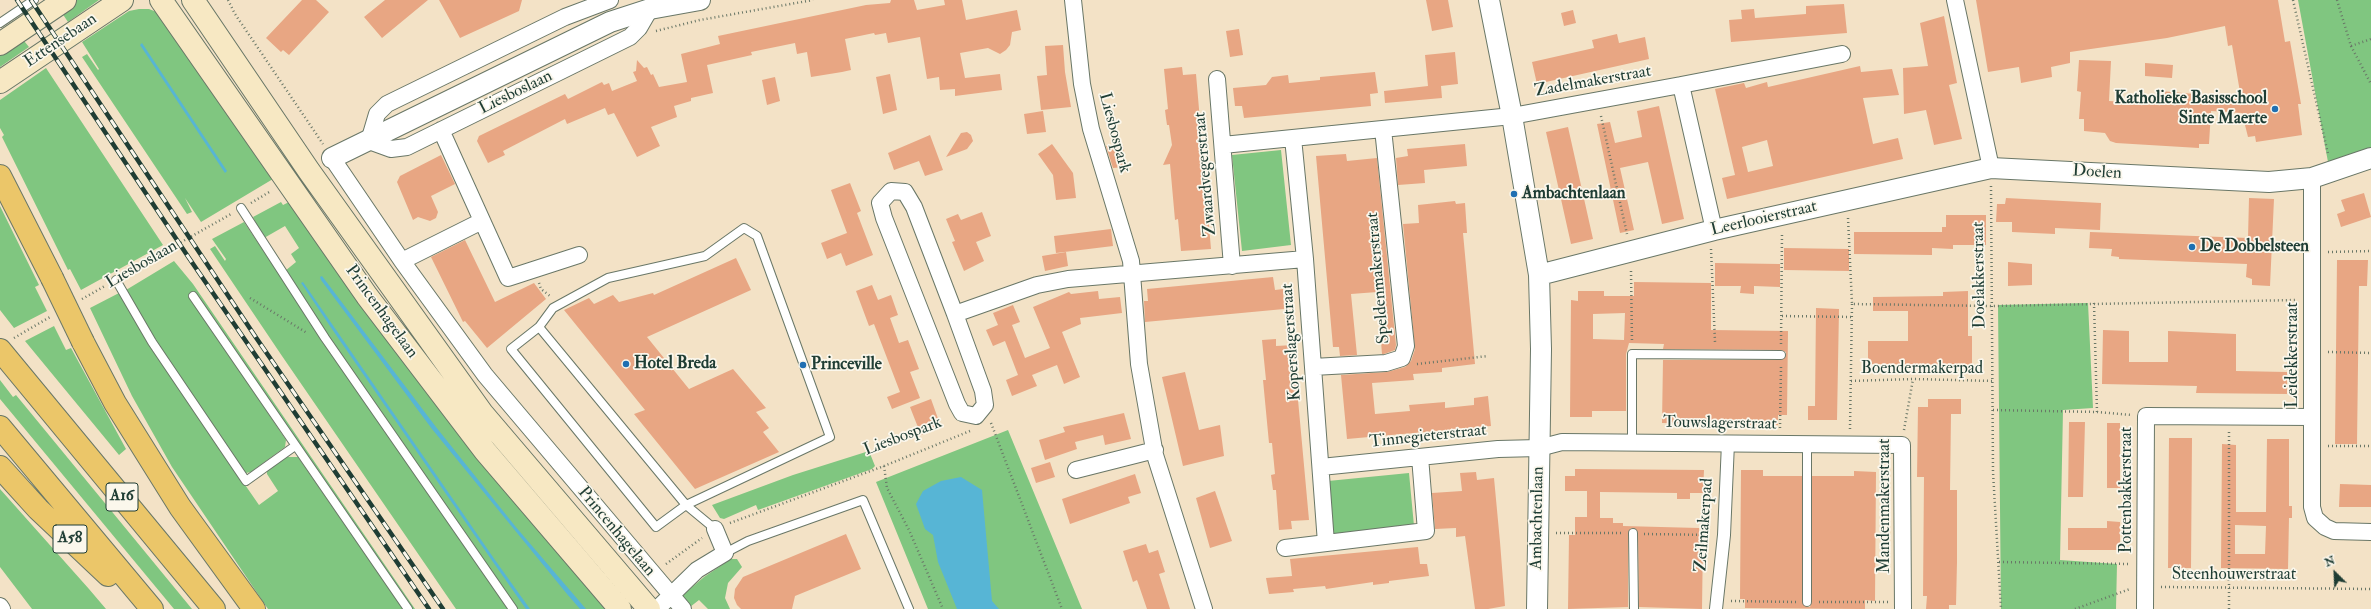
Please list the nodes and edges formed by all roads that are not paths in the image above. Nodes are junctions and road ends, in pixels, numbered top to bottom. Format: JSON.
{"nodes":[{"id":1,"x":34,"y":0,"type":"edge"},
{"id":2,"x":65,"y":0,"type":"edge"},
{"id":3,"x":122,"y":0,"type":"edge"},
{"id":4,"x":161,"y":0,"type":"edge"},
{"id":5,"x":193,"y":0,"type":"edge"},
{"id":6,"x":610,"y":0,"type":"edge"},
{"id":7,"x":700,"y":0,"type":"edge"},
{"id":8,"x":1073,"y":0,"type":"edge"},
{"id":9,"x":1489,"y":0,"type":"edge"},
{"id":10,"x":1955,"y":0,"type":"edge"},
{"id":11,"x":650,"y":9,"type":"junction"},
{"id":12,"x":0,"y":23,"type":"edge"},
{"id":13,"x":0,"y":44,"type":"edge"},
{"id":14,"x":1842,"y":54,"type":"dead end"},
{"id":15,"x":1217,"y":79,"type":"dead end"},
{"id":16,"x":0,"y":82,"type":"edge"},
{"id":17,"x":1681,"y":85,"type":"junction"},
{"id":18,"x":1512,"y":116,"type":"junction"},
{"id":19,"x":1383,"y":128,"type":"junction"},
{"id":20,"x":441,"y":130,"type":"junction"},
{"id":21,"x":1293,"y":138,"type":"junction"},
{"id":22,"x":369,"y":141,"type":"junction"},
{"id":23,"x":1223,"y":145,"type":"junction"},
{"id":24,"x":332,"y":158,"type":"joint"},
{"id":25,"x":2371,"y":158,"type":"edge"},
{"id":26,"x":1991,"y":168,"type":"junction"},
{"id":27,"x":0,"y":176,"type":"edge"},
{"id":28,"x":2312,"y":178,"type":"junction"},
{"id":29,"x":241,"y":208,"type":"road end"},
{"id":30,"x":482,"y":221,"type":"junction"},
{"id":31,"x":1712,"y":230,"type":"junction"},
{"id":32,"x":579,"y":255,"type":"dead end"},
{"id":33,"x":1305,"y":259,"type":"junction"},
{"id":34,"x":402,"y":261,"type":"junction"},
{"id":35,"x":1232,"y":266,"type":"junction"},
{"id":36,"x":1131,"y":274,"type":"junction"},
{"id":37,"x":1539,"y":275,"type":"junction"},
{"id":38,"x":116,"y":280,"type":"road end"},
{"id":39,"x":194,"y":296,"type":"dead end"},
{"id":40,"x":955,"y":314,"type":"junction"},
{"id":41,"x":539,"y":327,"type":"junction"},
{"id":42,"x":3,"y":346,"type":"edge"},
{"id":43,"x":1781,"y":355,"type":"road end"},
{"id":44,"x":1313,"y":367,"type":"junction"},
{"id":45,"x":2312,"y":417,"type":"junction"},
{"id":46,"x":0,"y":427,"type":"edge"},
{"id":47,"x":1632,"y":442,"type":"junction"},
{"id":48,"x":1728,"y":443,"type":"junction"},
{"id":49,"x":1807,"y":444,"type":"junction"},
{"id":50,"x":1902,"y":444,"type":"joint"},
{"id":51,"x":295,"y":446,"type":"junction"},
{"id":52,"x":1539,"y":448,"type":"junction"},
{"id":53,"x":1155,"y":450,"type":"junction"},
{"id":54,"x":1420,"y":457,"type":"junction"},
{"id":55,"x":0,"y":466,"type":"edge"},
{"id":56,"x":1321,"y":467,"type":"junction"},
{"id":57,"x":1076,"y":470,"type":"dead end"},
{"id":58,"x":686,"y":505,"type":"junction"},
{"id":59,"x":715,"y":529,"type":"joint"},
{"id":60,"x":2371,"y":532,"type":"edge"},
{"id":61,"x":1634,"y":534,"type":"dead end"},
{"id":62,"x":1326,"y":543,"type":"junction"},
{"id":63,"x":1285,"y":548,"type":"dead end"},
{"id":64,"x":725,"y":552,"type":"junction"},
{"id":65,"x":670,"y":595,"type":"junction"},
{"id":66,"x":1807,"y":602,"type":"dead end"},
{"id":67,"x":0,"y":606,"type":"edge"},
{"id":68,"x":2,"y":609,"type":"edge"},
{"id":69,"x":144,"y":609,"type":"edge"},
{"id":70,"x":152,"y":609,"type":"edge"},
{"id":71,"x":214,"y":609,"type":"edge"},
{"id":72,"x":254,"y":609,"type":"edge"},
{"id":73,"x":408,"y":609,"type":"edge"},
{"id":74,"x":513,"y":609,"type":"edge"},
{"id":75,"x":620,"y":609,"type":"edge"},
{"id":76,"x":649,"y":609,"type":"edge"},
{"id":77,"x":656,"y":609,"type":"edge"},
{"id":78,"x":683,"y":609,"type":"edge"},
{"id":79,"x":909,"y":609,"type":"edge"},
{"id":80,"x":1204,"y":609,"type":"edge"},
{"id":81,"x":1537,"y":609,"type":"edge"},
{"id":82,"x":1634,"y":609,"type":"edge"},
{"id":83,"x":1716,"y":609,"type":"edge"},
{"id":84,"x":1904,"y":609,"type":"edge"},
{"id":85,"x":2145,"y":609,"type":"edge"}],
"edges":[{"from":1,"to":12,"type":"lane"},
{"from":2,"to":13,"type":"main road","name":"Ettensebaan"},
{"from":3,"to":16,"type":"main road","name":"Ettensebaan"},
{"from":4,"to":75,"type":"main road","name":"Princenhagelaan"},
{"from":5,"to":76,"type":"main road","name":"Princenhagelaan"},
{"from":6,"to":22,"type":"street"},
{"from":7,"to":11,"type":"street","name":"Liesboslaan"},
{"from":8,"to":36,"type":"street","name":"Liesbospark"},
{"from":9,"to":18,"type":"street","name":"Ambachtenlaan"},
{"from":10,"to":26,"type":"street"},
{"from":11,"to":20,"type":"street","name":"Liesboslaan"},
{"from":11,"to":22,"type":"street","name":"Liesboslaan"},
{"from":14,"to":17,"type":"street","name":"Zadelmakerstraat"},
{"from":15,"to":23,"type":"street","name":"Zwaardvegerstraat"},
{"from":17,"to":18,"type":"street","name":"Zadelmakerstraat"},
{"from":17,"to":31,"type":"street"},
{"from":18,"to":19,"type":"street"},
{"from":18,"to":37,"type":"street","name":"Ambachtenlaan"},
{"from":19,"to":21,"type":"street"},
{"from":19,"to":44,"type":"street","name":"Speldenmakerstraat"},
{"from":20,"to":22,"type":"street","name":"Liesboslaan"},
{"from":20,"to":30,"type":"street"},
{"from":21,"to":23,"type":"street"},
{"from":21,"to":33,"type":"street","name":"Koperslagerstraat"},
{"from":22,"to":24,"type":"street","name":"Liesboslaan"},
{"from":23,"to":35,"type":"street","name":"Zwaardvegerstraat"},
{"from":24,"to":34,"type":"street","name":"Princenhagelaan"},
{"from":25,"to":28,"type":"street","name":"Doelen"},
{"from":26,"to":28,"type":"street","name":"Doelen"},
{"from":26,"to":31,"type":"street","name":"Leerlooierstraat"},
{"from":27,"to":72,"type":"highway","number":"A16","bridge":true},
{"from":28,"to":45,"type":"street","name":"Leidekkerstraat"},
{"from":29,"to":74,"type":"lane"},
{"from":30,"to":32,"type":"street"},
{"from":30,"to":34,"type":"street"},
{"from":31,"to":37,"type":"street","name":"Leerlooierstraat"},
{"from":33,"to":35,"type":"street"},
{"from":33,"to":44,"type":"street","name":"Koperslagerstraat"},
{"from":34,"to":65,"type":"street","name":"Princenhagelaan"},
{"from":35,"to":36,"type":"street"},
{"from":36,"to":40,"type":"street"},
{"from":36,"to":53,"type":"street","name":"Liesbospark"},
{"from":37,"to":52,"type":"street","name":"Ambachtenlaan"},
{"from":38,"to":51,"type":"lane"},
{"from":39,"to":51,"type":"lane"},
{"from":40,"to":40,"type":"street","name":"Liesbospark"},
{"from":41,"to":58,"type":"lane"},
{"from":41,"to":58,"type":"lane"},
{"from":41,"to":58,"type":"lane"},
{"from":42,"to":71,"type":"highway","number":"A16"},
{"from":43,"to":47,"type":"lane"},
{"from":44,"to":56,"type":"street","name":"Koperslagerstraat"},
{"from":45,"to":60,"type":"street","name":"Leidekkerstraat"},
{"from":45,"to":85,"type":"street","name":"Pottenbakkerstraat"},
{"from":46,"to":70,"type":"highway"},
{"from":47,"to":48,"type":"street","name":"Touwslagerstraat"},
{"from":47,"to":52,"type":"street","name":"Touwslagerstraat"},
{"from":48,"to":49,"type":"street","name":"Touwslagerstraat"},
{"from":48,"to":83,"type":"street","name":"Zeilmakerpad"},
{"from":49,"to":50,"type":"street","name":"Touwslagerstraat"},
{"from":49,"to":66,"type":"lane"},
{"from":50,"to":84,"type":"street","name":"Mandenmakerstraat"},
{"from":51,"to":73,"type":"lane"},
{"from":52,"to":54,"type":"street","name":"Tinnegieterstraat"},
{"from":52,"to":81,"type":"street","name":"Ambachtenlaan"},
{"from":53,"to":57,"type":"street"},
{"from":53,"to":80,"type":"street","name":"Liesbospark"},
{"from":54,"to":56,"type":"street","name":"Tinnegieterstraat"},
{"from":54,"to":62,"type":"street"},
{"from":55,"to":69,"type":"highway","number":"A58"},
{"from":56,"to":62,"type":"street","name":"Koperslagerstraat"},
{"from":58,"to":59,"type":"lane"},
{"from":59,"to":64,"type":"street"},
{"from":61,"to":82,"type":"lane"},
{"from":62,"to":63,"type":"street"},
{"from":64,"to":65,"type":"street"},
{"from":64,"to":79,"type":"lane"},
{"from":65,"to":77,"type":"street"},
{"from":65,"to":78,"type":"street","name":"Princenhagelaan"},
{"from":67,"to":68,"type":"street"}]}
